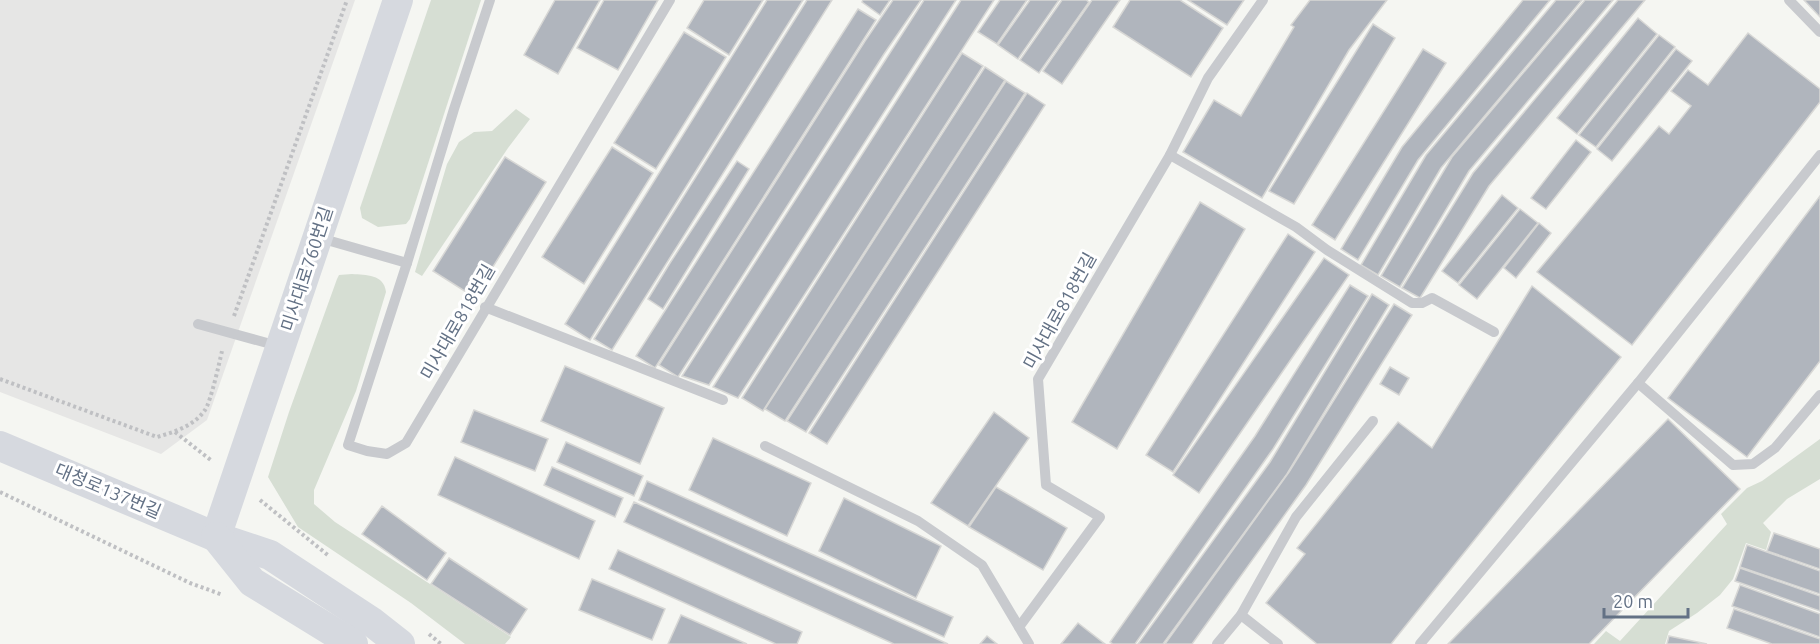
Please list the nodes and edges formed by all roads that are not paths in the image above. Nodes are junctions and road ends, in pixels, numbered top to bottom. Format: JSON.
{"nodes":[{"id":1,"x":398,"y":0,"type":"edge"},
{"id":2,"x":490,"y":0,"type":"edge"},
{"id":3,"x":670,"y":0,"type":"edge"},
{"id":4,"x":1263,"y":0,"type":"edge"},
{"id":5,"x":1789,"y":0,"type":"edge"},
{"id":6,"x":1820,"y":32,"type":"edge"},
{"id":7,"x":1170,"y":155,"type":"junction"},
{"id":8,"x":1820,"y":155,"type":"edge"},
{"id":9,"x":318,"y":237,"type":"junction"},
{"id":10,"x":407,"y":263,"type":"junction"},
{"id":11,"x":485,"y":308,"type":"junction"},
{"id":12,"x":198,"y":324,"type":"dead end"},
{"id":13,"x":1494,"y":332,"type":"dead end"},
{"id":14,"x":281,"y":347,"type":"junction"},
{"id":15,"x":1638,"y":383,"type":"junction"},
{"id":16,"x":1820,"y":394,"type":"edge"},
{"id":17,"x":723,"y":400,"type":"dead end"},
{"id":18,"x":1373,"y":422,"type":"dead end"},
{"id":19,"x":0,"y":446,"type":"edge"},
{"id":20,"x":765,"y":446,"type":"dead end"},
{"id":21,"x":216,"y":537,"type":"junction"},
{"id":22,"x":1240,"y":615,"type":"junction"},
{"id":23,"x":1019,"y":627,"type":"junction"},
{"id":24,"x":412,"y":637,"type":"edge"},
{"id":25,"x":353,"y":644,"type":"edge"},
{"id":26,"x":1029,"y":644,"type":"edge"},
{"id":27,"x":1217,"y":644,"type":"edge"},
{"id":28,"x":1278,"y":644,"type":"edge"},
{"id":29,"x":1420,"y":644,"type":"edge"}],
"edges":[{"from":1,"to":9,"type":"main road","name":"미사대로760번길"},
{"from":2,"to":10,"type":"lane","name":"미사대로818번길"},
{"from":3,"to":11,"type":"lane","name":"미사대로818번길"},
{"from":4,"to":7,"type":"lane","name":"미사대로818번길"},
{"from":5,"to":6,"type":"lane"},
{"from":7,"to":13,"type":"lane"},
{"from":7,"to":23,"type":"lane","name":"미사대로818번길"},
{"from":8,"to":15,"type":"lane"},
{"from":9,"to":10,"type":"lane"},
{"from":9,"to":14,"type":"main road","name":"미사대로760번길"},
{"from":10,"to":11,"type":"lane","name":"미사대로818번길"},
{"from":11,"to":17,"type":"lane"},
{"from":12,"to":14,"type":"lane"},
{"from":14,"to":21,"type":"main road","name":"미사대로760번길"},
{"from":15,"to":16,"type":"lane"},
{"from":15,"to":29,"type":"lane"},
{"from":18,"to":22,"type":"lane"},
{"from":19,"to":21,"type":"main road","name":"대청로137번길"},
{"from":20,"to":23,"type":"lane"},
{"from":21,"to":24,"type":"main road","name":"대청로137번길"},
{"from":21,"to":25,"type":"main road","name":"대청로137번길"},
{"from":22,"to":27,"type":"lane"},
{"from":22,"to":28,"type":"lane"},
{"from":23,"to":26,"type":"lane"}]}
